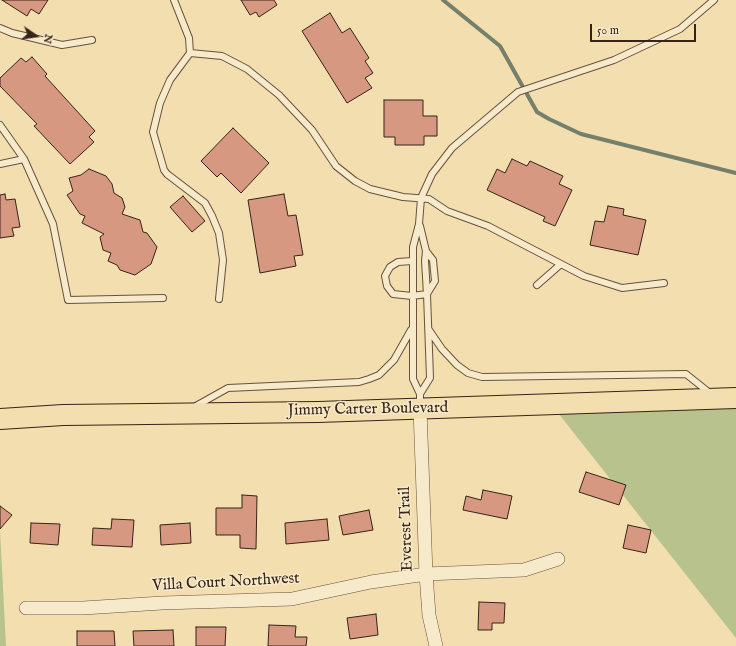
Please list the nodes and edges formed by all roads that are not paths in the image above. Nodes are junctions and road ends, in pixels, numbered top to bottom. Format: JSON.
{"nodes":[{"id":1,"x":174,"y":0,"type":"edge"},
{"id":2,"x":714,"y":0,"type":"edge"},
{"id":3,"x":0,"y":28,"type":"edge"},
{"id":4,"x":92,"y":40,"type":"dead end"},
{"id":5,"x":190,"y":54,"type":"junction"},
{"id":6,"x":0,"y":125,"type":"edge"},
{"id":7,"x":24,"y":159,"type":"junction"},
{"id":8,"x":0,"y":164,"type":"edge"},
{"id":9,"x":421,"y":198,"type":"junction"},
{"id":10,"x":419,"y":224,"type":"junction"},
{"id":11,"x":412,"y":261,"type":"junction"},
{"id":12,"x":562,"y":264,"type":"junction"},
{"id":13,"x":664,"y":283,"type":"dead end"},
{"id":14,"x":537,"y":285,"type":"dead end"},
{"id":15,"x":427,"y":294,"type":"junction"},
{"id":16,"x":412,"y":296,"type":"junction"},
{"id":17,"x":163,"y":298,"type":"dead end"},
{"id":18,"x":219,"y":299,"type":"dead end"},
{"id":19,"x":412,"y":329,"type":"junction"},
{"id":20,"x":429,"y":330,"type":"junction"},
{"id":21,"x":726,"y":399,"type":"edge"},
{"id":22,"x":420,"y":402,"type":"junction"},
{"id":23,"x":184,"y":413,"type":"junction"},
{"id":24,"x":0,"y":419,"type":"edge"},
{"id":25,"x":558,"y":559,"type":"dead end"},
{"id":26,"x":426,"y":574,"type":"junction"},
{"id":27,"x":26,"y":608,"type":"dead end"},
{"id":28,"x":436,"y":646,"type":"edge"}],
"edges":[{"from":1,"to":5,"type":"lane"},
{"from":2,"to":9,"type":"lane"},
{"from":3,"to":4,"type":"lane"},
{"from":5,"to":9,"type":"lane"},
{"from":5,"to":18,"type":"lane"},
{"from":6,"to":7,"type":"lane"},
{"from":7,"to":8,"type":"lane"},
{"from":7,"to":17,"type":"lane"},
{"from":9,"to":10,"type":"lane"},
{"from":9,"to":12,"type":"lane"},
{"from":10,"to":11,"type":"lane"},
{"from":10,"to":15,"type":"lane"},
{"from":11,"to":16,"type":"lane"},
{"from":11,"to":16,"type":"lane"},
{"from":12,"to":13,"type":"lane"},
{"from":12,"to":14,"type":"lane"},
{"from":15,"to":16,"type":"lane"},
{"from":15,"to":20,"type":"lane"},
{"from":16,"to":19,"type":"lane"},
{"from":19,"to":22,"type":"lane"},
{"from":19,"to":23,"type":"lane"},
{"from":20,"to":21,"type":"lane"},
{"from":20,"to":22,"type":"lane"},
{"from":21,"to":22,"type":"main road","name":"Jimmy Carter Boulevard"},
{"from":22,"to":23,"type":"main road","name":"Jimmy Carter Boulevard"},
{"from":22,"to":26,"type":"street","name":"Everest Trail"},
{"from":23,"to":24,"type":"main road","name":"Jimmy Carter Boulevard"},
{"from":25,"to":26,"type":"street","name":"Villa Court Northwest"},
{"from":26,"to":27,"type":"street","name":"Villa Court Northwest"},
{"from":26,"to":28,"type":"street","name":"Everest Trail"}]}
